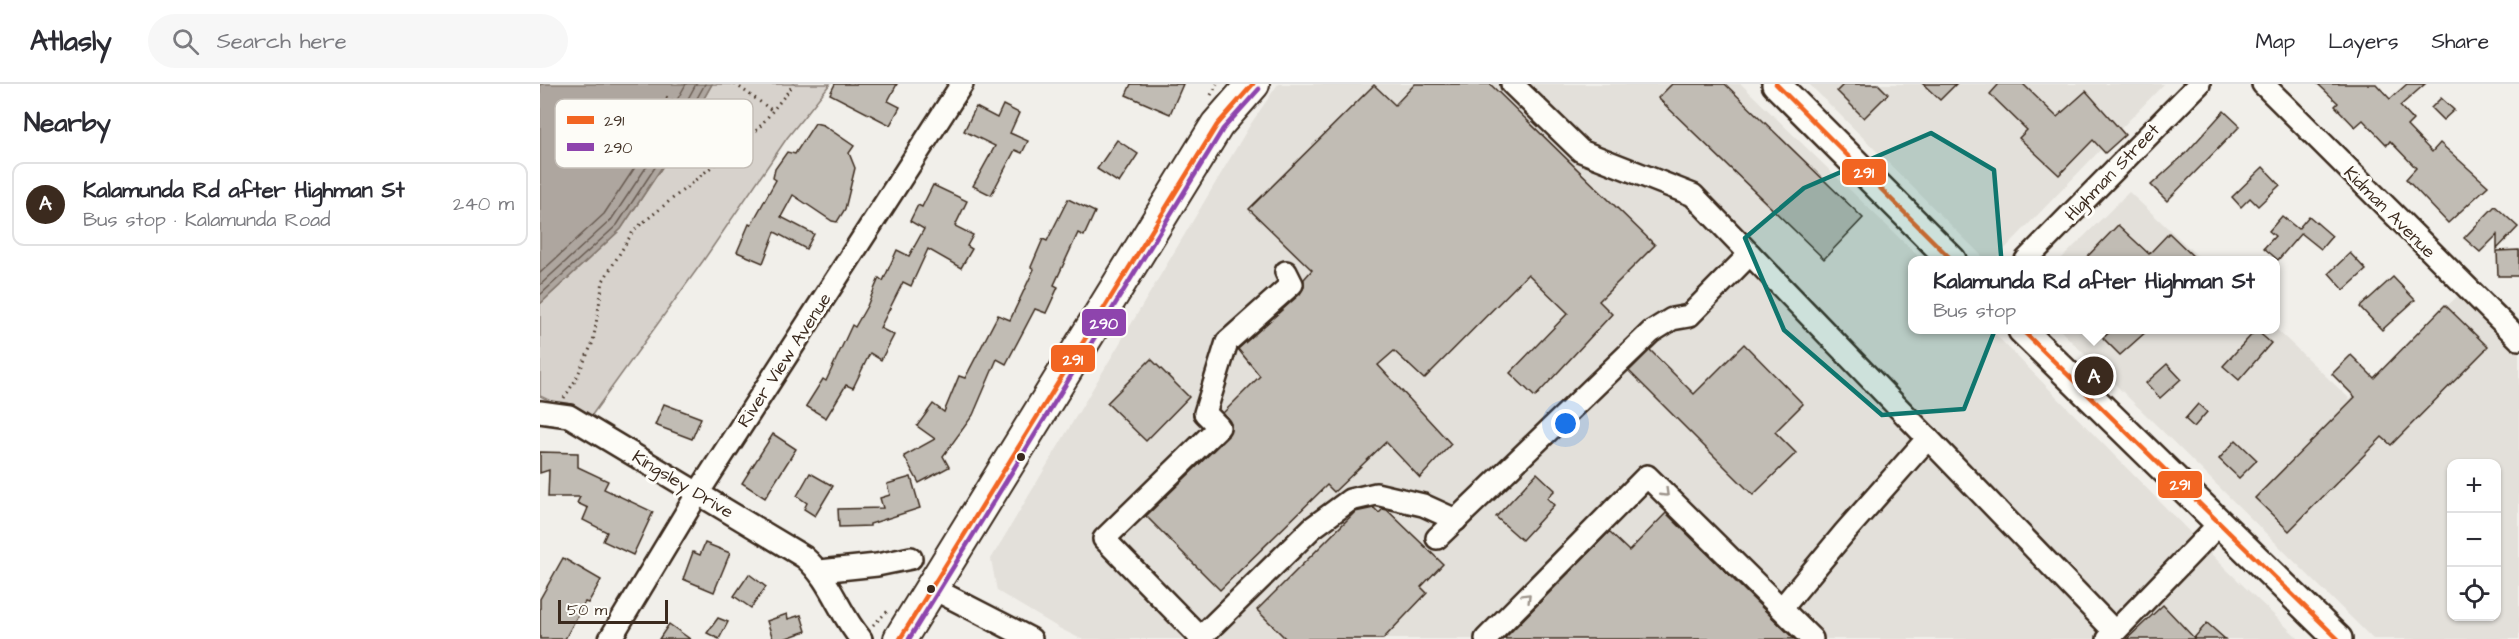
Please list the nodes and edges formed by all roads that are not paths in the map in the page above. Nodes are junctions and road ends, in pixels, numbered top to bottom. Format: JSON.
{"nodes":[{"id":1,"x":962,"y":84,"type":"edge"},
{"id":2,"x":1233,"y":84,"type":"edge"},
{"id":3,"x":1253,"y":84,"type":"edge"},
{"id":4,"x":1512,"y":84,"type":"edge"},
{"id":5,"x":1776,"y":84,"type":"edge"},
{"id":6,"x":2199,"y":84,"type":"edge"},
{"id":7,"x":2263,"y":84,"type":"edge"},
{"id":8,"x":1216,"y":125,"type":"junction"},
{"id":9,"x":1750,"y":254,"type":"junction"},
{"id":10,"x":1947,"y":256,"type":"edge"},
{"id":11,"x":2031,"y":256,"type":"edge"},
{"id":12,"x":1286,"y":272,"type":"dead end"},
{"id":13,"x":2026,"y":334,"type":"edge"},
{"id":14,"x":2519,"y":339,"type":"edge"},
{"id":15,"x":547,"y":412,"type":"edge"},
{"id":16,"x":1928,"y":438,"type":"junction"},
{"id":17,"x":698,"y":494,"type":"junction"},
{"id":18,"x":1456,"y":520,"type":"junction"},
{"id":19,"x":2221,"y":522,"type":"junction"},
{"id":20,"x":1437,"y":538,"type":"dead end"},
{"id":21,"x":911,"y":558,"type":"dead end"},
{"id":22,"x":820,"y":571,"type":"junction"},
{"id":23,"x":932,"y":588,"type":"junction"},
{"id":24,"x":1782,"y":608,"type":"junction"},
{"id":25,"x":2112,"y":635,"type":"edge"},
{"id":26,"x":1200,"y":638,"type":"edge"},
{"id":27,"x":610,"y":639,"type":"edge"},
{"id":28,"x":861,"y":639,"type":"edge"},
{"id":29,"x":900,"y":639,"type":"edge"},
{"id":30,"x":1031,"y":639,"type":"edge"},
{"id":31,"x":1486,"y":639,"type":"edge"},
{"id":32,"x":1812,"y":639,"type":"edge"},
{"id":33,"x":2338,"y":639,"type":"edge"}],
"edges":[{"from":1,"to":17,"type":"street","name":"River View Avenue"},
{"from":2,"to":8,"type":"highway"},
{"from":3,"to":8,"type":"highway"},
{"from":4,"to":9,"type":"street"},
{"from":5,"to":10,"type":"main road"},
{"from":6,"to":11,"type":"street","name":"Highman Street"},
{"from":7,"to":14,"type":"street","name":"Kidman Avenue"},
{"from":8,"to":23,"type":"highway"},
{"from":9,"to":16,"type":"street"},
{"from":9,"to":18,"type":"street"},
{"from":12,"to":26,"type":"street"},
{"from":13,"to":19,"type":"main road"},
{"from":15,"to":17,"type":"street","name":"Kingsley Drive"},
{"from":16,"to":24,"type":"street"},
{"from":16,"to":25,"type":"street"},
{"from":17,"to":22,"type":"street","name":"Kingsley Drive"},
{"from":17,"to":27,"type":"street","name":"River View Avenue"},
{"from":18,"to":20,"type":"street"},
{"from":18,"to":26,"type":"street"},
{"from":19,"to":25,"type":"street"},
{"from":19,"to":33,"type":"main road"},
{"from":21,"to":22,"type":"street"},
{"from":22,"to":28,"type":"street","name":"Kingsley Drive"},
{"from":23,"to":29,"type":"highway"},
{"from":23,"to":30,"type":"street"},
{"from":31,"to":24,"type":"street","one_way":true},
{"from":24,"to":32,"type":"street"}]}
